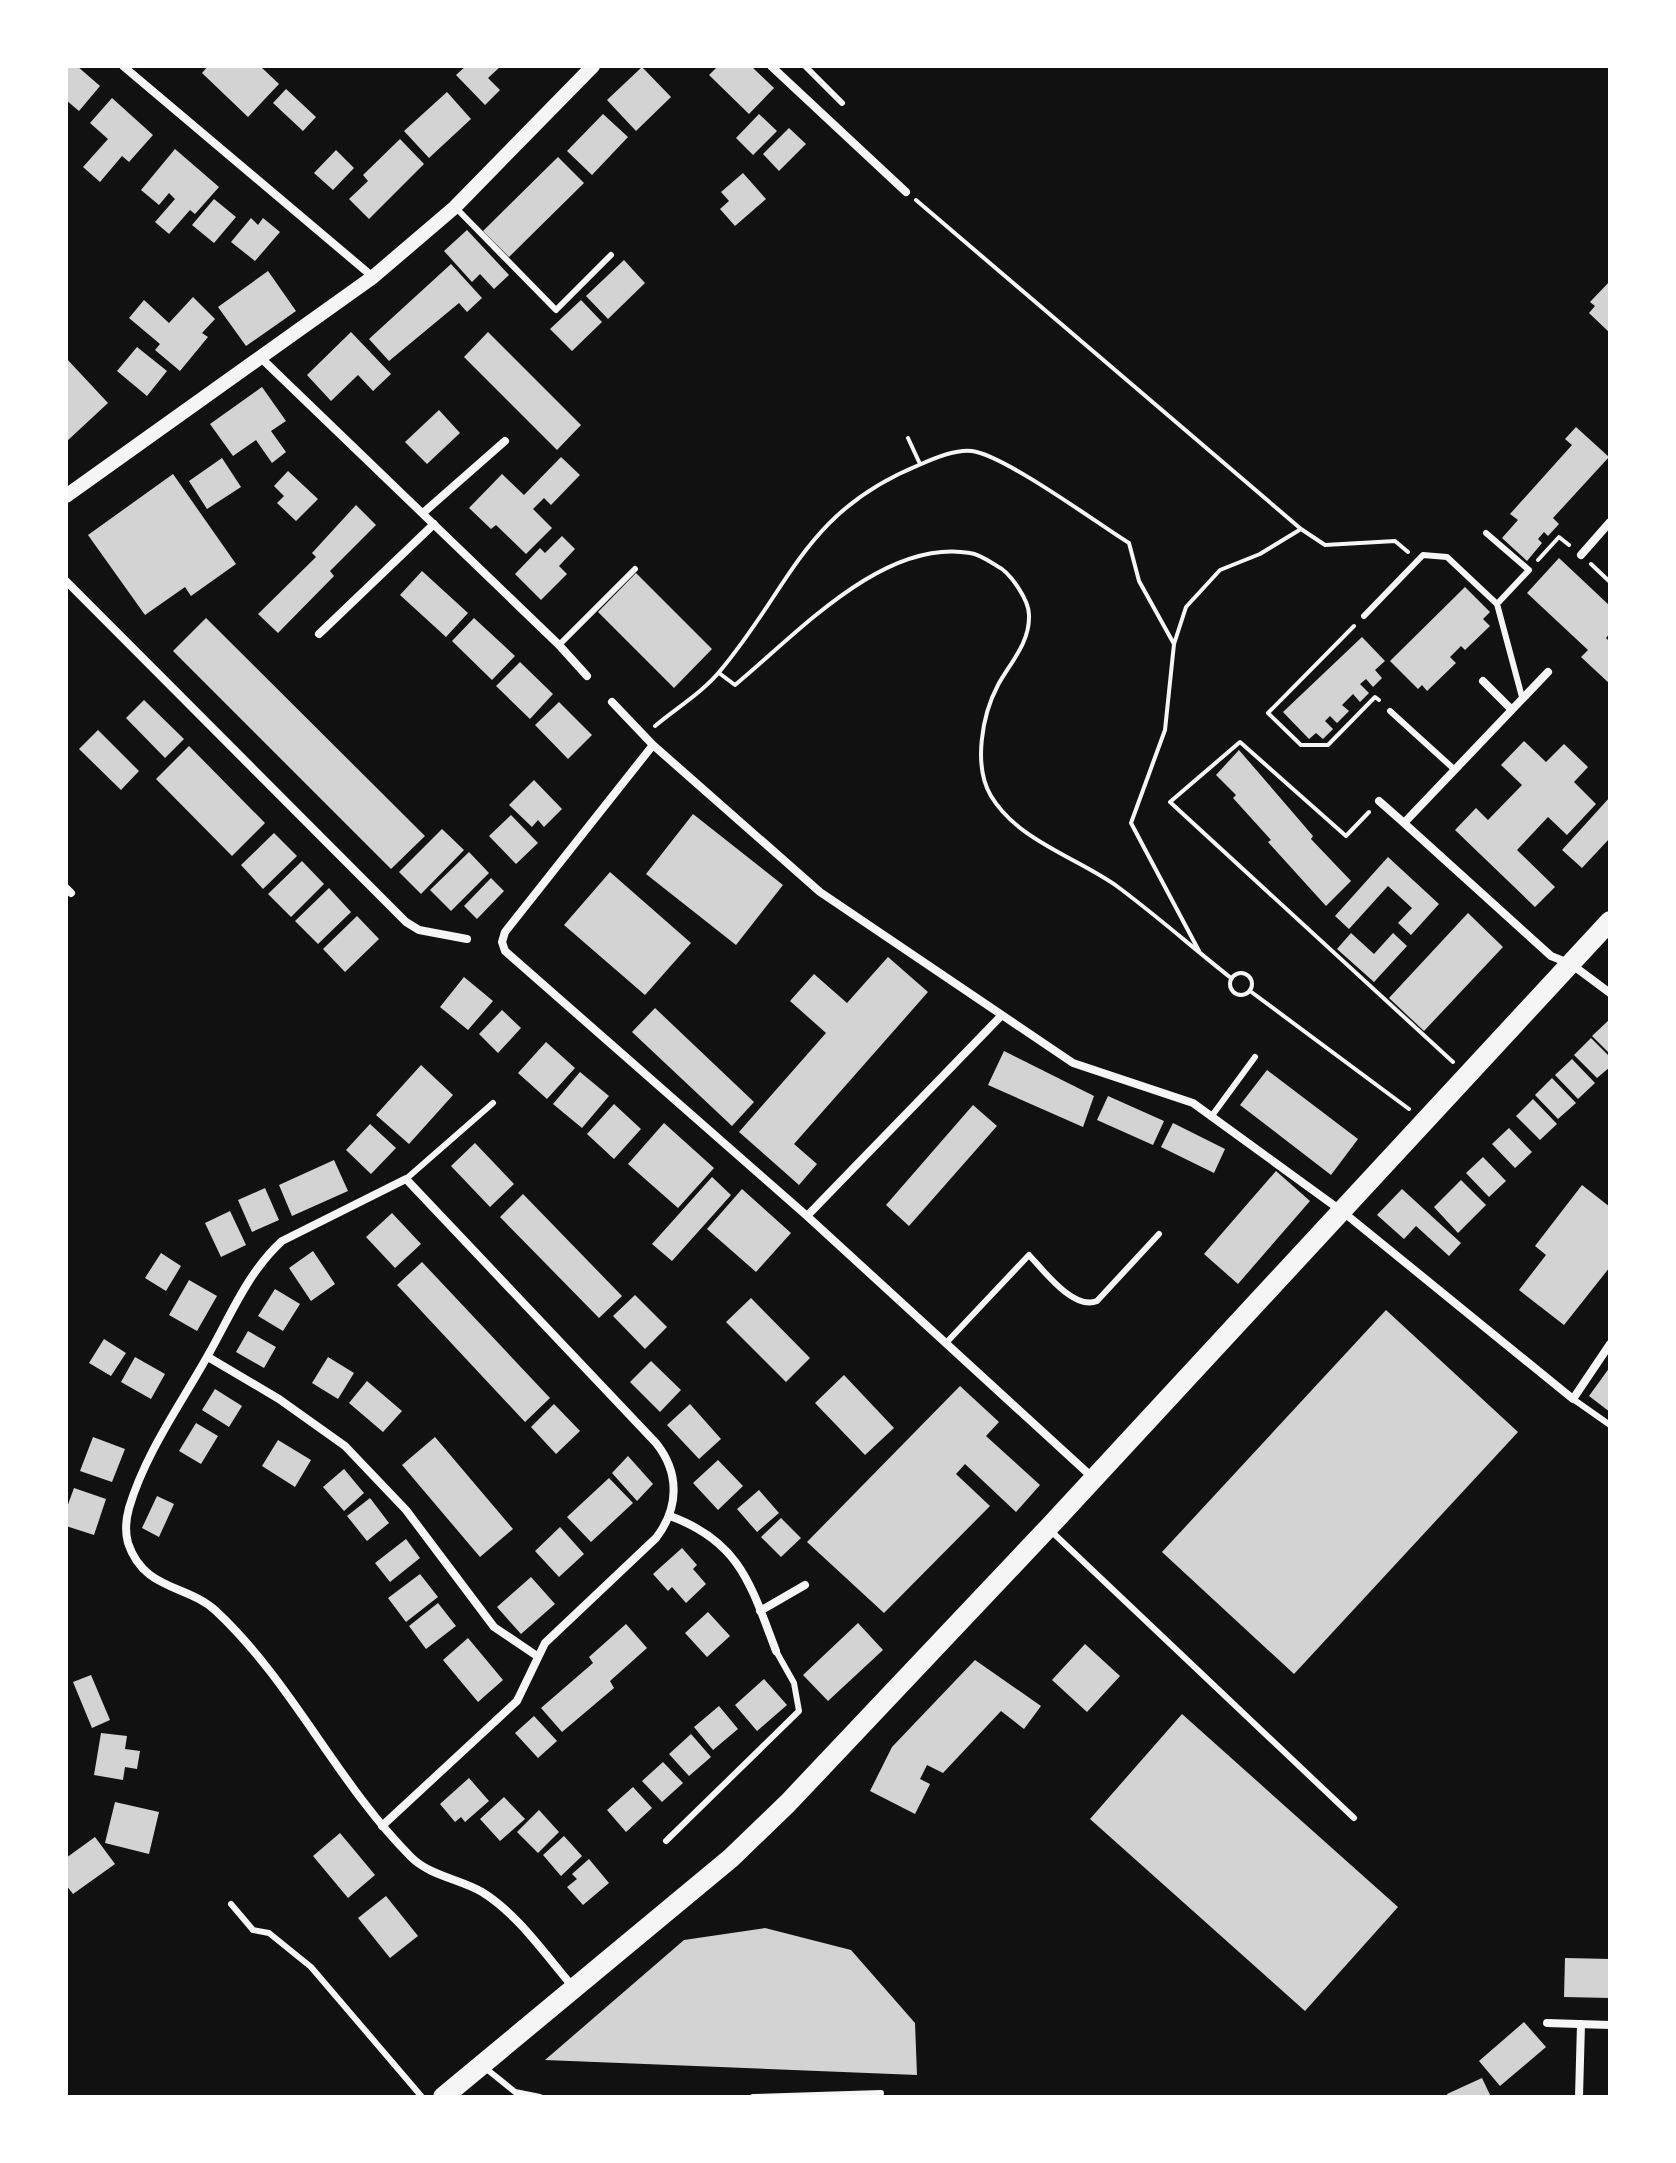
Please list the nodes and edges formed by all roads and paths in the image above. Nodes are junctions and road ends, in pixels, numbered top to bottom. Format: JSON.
{"nodes":[{"id":1,"x":123,"y":66,"type":"edge"},
{"id":2,"x":593,"y":66,"type":"edge"},
{"id":3,"x":771,"y":66,"type":"edge"},
{"id":4,"x":805,"y":66,"type":"edge"},
{"id":5,"x":842,"y":103,"type":"dead end"},
{"id":6,"x":906,"y":192,"type":"joint"},
{"id":7,"x":455,"y":207,"type":"junction"},
{"id":8,"x":611,"y":255,"type":"dead end"},
{"id":9,"x":373,"y":277,"type":"junction"},
{"id":10,"x":261,"y":358,"type":"junction"},
{"id":11,"x":908,"y":438,"type":"dead end"},
{"id":12,"x":505,"y":441,"type":"dead end"},
{"id":13,"x":920,"y":464,"type":"junction"},
{"id":14,"x":66,"y":496,"type":"edge"},
{"id":15,"x":423,"y":513,"type":"junction"},
{"id":16,"x":1610,"y":522,"type":"edge"},
{"id":17,"x":434,"y":524,"type":"junction"},
{"id":18,"x":1301,"y":529,"type":"junction"},
{"id":19,"x":1486,"y":533,"type":"dead end"},
{"id":20,"x":1581,"y":555,"type":"dead end"},
{"id":21,"x":1418,"y":561,"type":"junction"},
{"id":22,"x":635,"y":569,"type":"dead end"},
{"id":23,"x":66,"y":581,"type":"edge"},
{"id":24,"x":1497,"y":604,"type":"junction"},
{"id":25,"x":1364,"y":616,"type":"dead end"},
{"id":26,"x":1347,"y":633,"type":"dead end"},
{"id":27,"x":319,"y":634,"type":"dead end"},
{"id":28,"x":1174,"y":644,"type":"junction"},
{"id":29,"x":559,"y":645,"type":"junction"},
{"id":30,"x":1548,"y":672,"type":"dead end"},
{"id":31,"x":719,"y":673,"type":"junction"},
{"id":32,"x":587,"y":676,"type":"dead end"},
{"id":33,"x":1483,"y":681,"type":"dead end"},
{"id":34,"x":1522,"y":697,"type":"junction"},
{"id":35,"x":612,"y":702,"type":"dead end"},
{"id":36,"x":1511,"y":709,"type":"junction"},
{"id":37,"x":1390,"y":711,"type":"joint"},
{"id":38,"x":643,"y":735,"type":"junction"},
{"id":39,"x":653,"y":745,"type":"junction"},
{"id":40,"x":1455,"y":770,"type":"junction"},
{"id":41,"x":1379,"y":801,"type":"joint"},
{"id":42,"x":1404,"y":823,"type":"junction"},
{"id":43,"x":1610,"y":921,"type":"edge"},
{"id":44,"x":467,"y":939,"type":"dead end"},
{"id":45,"x":1200,"y":953,"type":"junction"},
{"id":46,"x":1571,"y":964,"type":"junction"},
{"id":47,"x":1231,"y":978,"type":"junction"},
{"id":48,"x":1250,"y":991,"type":"junction"},
{"id":49,"x":1610,"y":993,"type":"edge"},
{"id":50,"x":1002,"y":1015,"type":"junction"},
{"id":51,"x":1255,"y":1057,"type":"dead end"},
{"id":52,"x":1467,"y":1075,"type":"junction"},
{"id":53,"x":493,"y":1103,"type":"dead end"},
{"id":54,"x":1211,"y":1117,"type":"junction"},
{"id":55,"x":1425,"y":1122,"type":"junction"},
{"id":56,"x":406,"y":1179,"type":"junction"},
{"id":57,"x":1343,"y":1212,"type":"junction"},
{"id":58,"x":807,"y":1216,"type":"junction"},
{"id":59,"x":1159,"y":1234,"type":"dead end"},
{"id":60,"x":946,"y":1343,"type":"junction"},
{"id":61,"x":1610,"y":1344,"type":"edge"},
{"id":62,"x":208,"y":1357,"type":"junction"},
{"id":63,"x":1573,"y":1399,"type":"junction"},
{"id":64,"x":1610,"y":1425,"type":"edge"},
{"id":65,"x":1094,"y":1479,"type":"junction"},
{"id":66,"x":670,"y":1516,"type":"junction"},
{"id":67,"x":1048,"y":1528,"type":"junction"},
{"id":68,"x":805,"y":1585,"type":"dead end"},
{"id":69,"x":760,"y":1611,"type":"junction"},
{"id":70,"x":776,"y":1651,"type":"joint"},
{"id":71,"x":537,"y":1656,"type":"junction"},
{"id":72,"x":1354,"y":1818,"type":"dead end"},
{"id":73,"x":382,"y":1826,"type":"junction"},
{"id":74,"x":666,"y":1841,"type":"dead end"},
{"id":75,"x":231,"y":1904,"type":"dead end"},
{"id":76,"x":574,"y":1989,"type":"junction"},
{"id":77,"x":1547,"y":2023,"type":"dead end"},
{"id":78,"x":1581,"y":2024,"type":"junction"},
{"id":79,"x":1610,"y":2025,"type":"edge"},
{"id":80,"x":482,"y":2065,"type":"junction"},
{"id":81,"x":881,"y":2093,"type":"dead end"},
{"id":82,"x":422,"y":2097,"type":"edge"},
{"id":83,"x":443,"y":2097,"type":"edge"},
{"id":84,"x":540,"y":2097,"type":"edge"},
{"id":85,"x":753,"y":2097,"type":"edge"},
{"id":86,"x":1579,"y":2097,"type":"edge"}],
"edges":[{"from":1,"to":9,"type":"street"},
{"from":2,"to":7,"type":"street"},
{"from":3,"to":6,"type":"street"},
{"from":4,"to":5,"type":"lane"},
{"from":6,"to":18,"type":"path"},
{"from":7,"to":8,"type":"lane"},
{"from":7,"to":9,"type":"street"},
{"from":9,"to":10,"type":"street"},
{"from":10,"to":14,"type":"street"},
{"from":10,"to":15,"type":"street"},
{"from":11,"to":13,"type":"path"},
{"from":12,"to":15,"type":"street"},
{"from":13,"to":28,"type":"path"},
{"from":13,"to":31,"type":"path"},
{"from":15,"to":17,"type":"street"},
{"from":16,"to":20,"type":"street"},
{"from":17,"to":27,"type":"street"},
{"from":17,"to":29,"type":"street"},
{"from":18,"to":21,"type":"path"},
{"from":18,"to":28,"type":"path"},
{"from":19,"to":24,"type":"lane"},
{"from":21,"to":24,"type":"lane"},
{"from":21,"to":25,"type":"lane"},
{"from":22,"to":29,"type":"lane"},
{"from":23,"to":44,"type":"street"},
{"from":24,"to":34,"type":"lane"},
{"from":26,"to":37,"type":"path"},
{"from":28,"to":45,"type":"path"},
{"from":29,"to":32,"type":"street"},
{"from":30,"to":34,"type":"street"},
{"from":31,"to":38,"type":"path"},
{"from":31,"to":45,"type":"path"},
{"from":33,"to":36,"type":"street"},
{"from":34,"to":36,"type":"street"},
{"from":35,"to":38,"type":"street"},
{"from":36,"to":40,"type":"street"},
{"from":37,"to":40,"type":"lane"},
{"from":38,"to":39,"type":"street"},
{"from":39,"to":50,"type":"street"},
{"from":39,"to":58,"type":"street"},
{"from":40,"to":42,"type":"street"},
{"from":41,"to":42,"type":"street"},
{"from":41,"to":52,"type":"path"},
{"from":42,"to":46,"type":"street"},
{"from":43,"to":46,"type":"main road"},
{"from":45,"to":47,"type":"path"},
{"from":46,"to":49,"type":"street"},
{"from":46,"to":52,"type":"main road"},
{"from":47,"to":48,"type":"path"},
{"from":47,"to":48,"type":"path"},
{"from":48,"to":55,"type":"path"},
{"from":50,"to":54,"type":"street"},
{"from":50,"to":58,"type":"street"},
{"from":51,"to":54,"type":"lane"},
{"from":52,"to":55,"type":"main road"},
{"from":53,"to":56,"type":"lane"},
{"from":54,"to":57,"type":"street"},
{"from":55,"to":57,"type":"main road"},
{"from":56,"to":62,"type":"street"},
{"from":56,"to":66,"type":"street"},
{"from":57,"to":63,"type":"street"},
{"from":57,"to":65,"type":"main road"},
{"from":58,"to":60,"type":"street"},
{"from":59,"to":60,"type":"lane"},
{"from":60,"to":65,"type":"street"},
{"from":61,"to":63,"type":"street"},
{"from":62,"to":71,"type":"street"},
{"from":62,"to":73,"type":"street"},
{"from":63,"to":64,"type":"lane"},
{"from":65,"to":67,"type":"main road"},
{"from":66,"to":69,"type":"street"},
{"from":66,"to":71,"type":"street"},
{"from":67,"to":72,"type":"lane"},
{"from":67,"to":76,"type":"main road"},
{"from":68,"to":69,"type":"street"},
{"from":69,"to":70,"type":"street"},
{"from":70,"to":74,"type":"lane"},
{"from":71,"to":73,"type":"street"},
{"from":73,"to":76,"type":"street"},
{"from":75,"to":82,"type":"lane"},
{"from":76,"to":80,"type":"main road"},
{"from":77,"to":78,"type":"street"},
{"from":78,"to":79,"type":"street"},
{"from":78,"to":86,"type":"street"},
{"from":80,"to":83,"type":"main road"},
{"from":80,"to":84,"type":"lane"},
{"from":81,"to":85,"type":"lane"}]}
